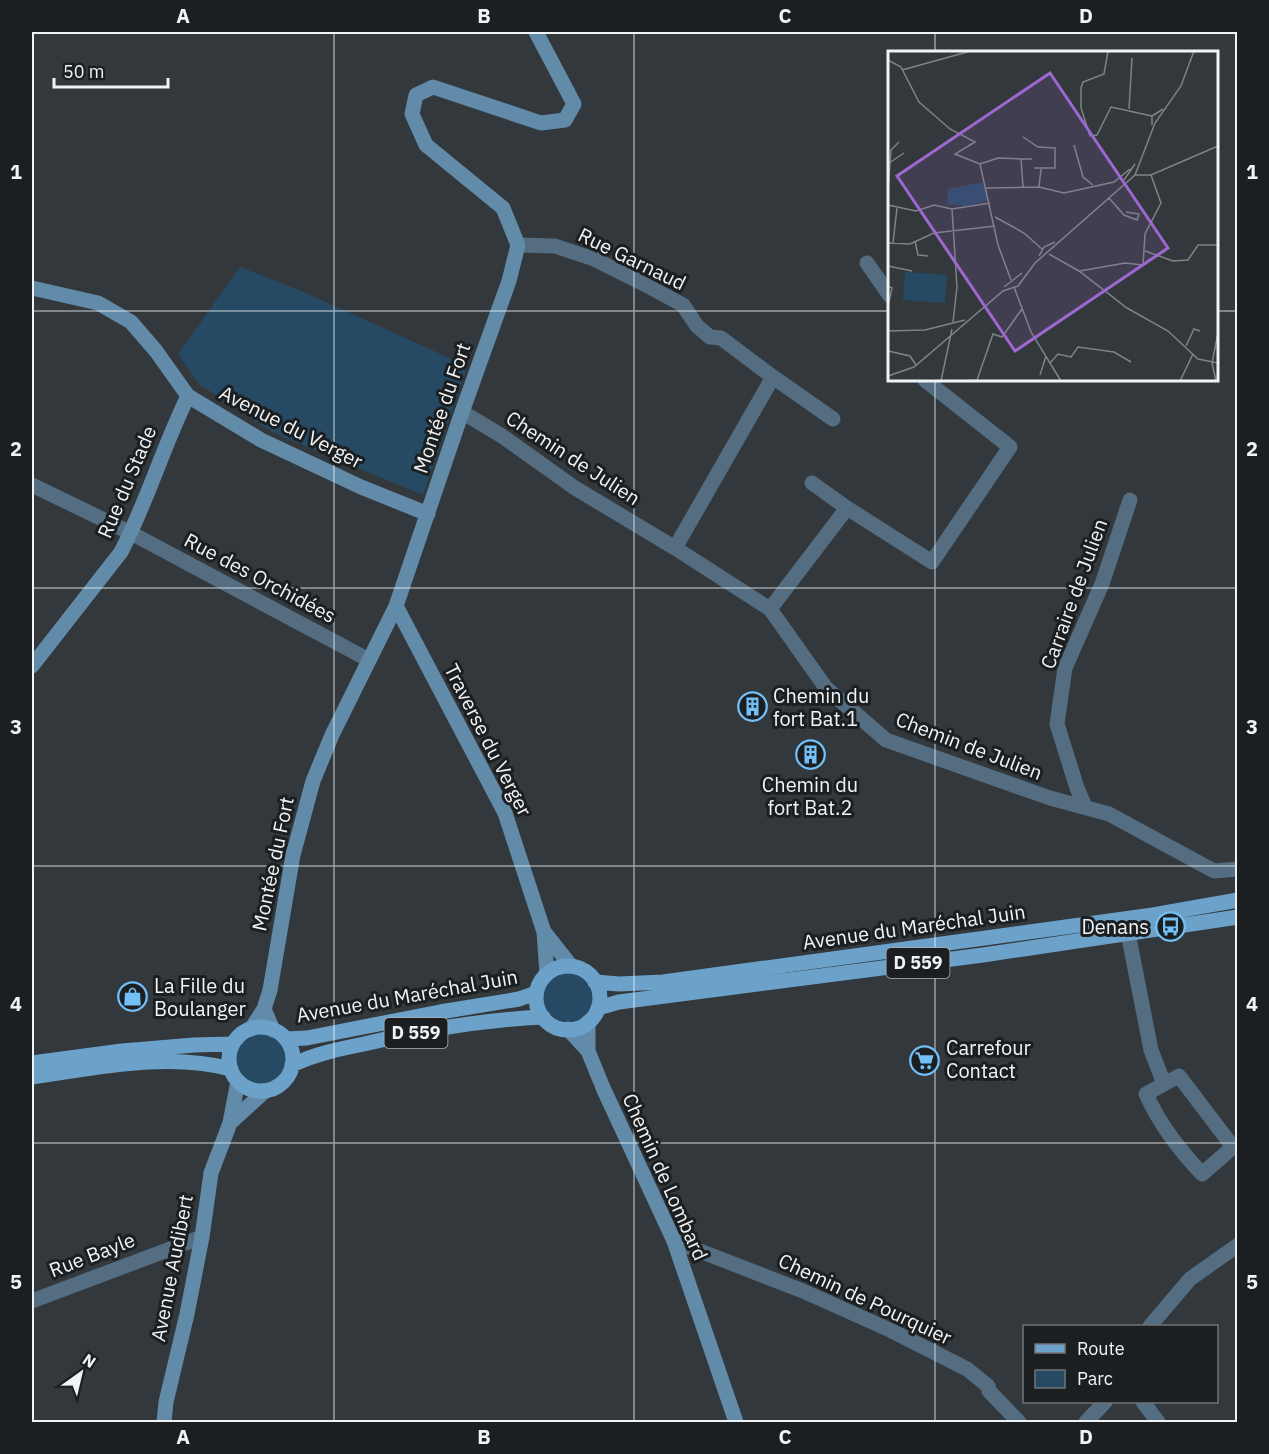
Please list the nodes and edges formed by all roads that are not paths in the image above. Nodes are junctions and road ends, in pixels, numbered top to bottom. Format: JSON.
{"nodes":[{"id":1,"x":536,"y":32,"type":"edge"},
{"id":2,"x":518,"y":245,"type":"junction"},
{"id":3,"x":867,"y":263,"type":"dead end"},
{"id":4,"x":32,"y":288,"type":"edge"},
{"id":5,"x":888,"y":293,"type":"edge"},
{"id":6,"x":773,"y":377,"type":"junction"},
{"id":7,"x":926,"y":381,"type":"edge"},
{"id":8,"x":188,"y":396,"type":"junction"},
{"id":9,"x":462,"y":412,"type":"junction"},
{"id":10,"x":833,"y":419,"type":"dead end"},
{"id":11,"x":812,"y":483,"type":"dead end"},
{"id":12,"x":32,"y":485,"type":"edge"},
{"id":13,"x":1130,"y":500,"type":"dead end"},
{"id":14,"x":847,"y":508,"type":"junction"},
{"id":15,"x":428,"y":514,"type":"junction"},
{"id":16,"x":131,"y":533,"type":"junction"},
{"id":17,"x":675,"y":548,"type":"junction"},
{"id":18,"x":396,"y":606,"type":"junction"},
{"id":19,"x":770,"y":609,"type":"junction"},
{"id":20,"x":369,"y":660,"type":"junction"},
{"id":21,"x":32,"y":666,"type":"edge"},
{"id":22,"x":1085,"y":806,"type":"junction"},
{"id":23,"x":1238,"y":869,"type":"edge"},
{"id":24,"x":1238,"y":900,"type":"edge"},
{"id":25,"x":1238,"y":917,"type":"edge"},
{"id":26,"x":544,"y":932,"type":"junction"},
{"id":27,"x":1128,"y":933,"type":"junction"},
{"id":28,"x":571,"y":966,"type":"junction"},
{"id":29,"x":547,"y":974,"type":"junction"},
{"id":30,"x":595,"y":982,"type":"junction"},
{"id":31,"x":537,"y":993,"type":"junction"},
{"id":32,"x":598,"y":1008,"type":"junction"},
{"id":33,"x":264,"y":1009,"type":"junction"},
{"id":34,"x":543,"y":1017,"type":"junction"},
{"id":35,"x":588,"y":1022,"type":"junction"},
{"id":36,"x":250,"y":1029,"type":"junction"},
{"id":37,"x":568,"y":1029,"type":"junction"},
{"id":38,"x":279,"y":1034,"type":"junction"},
{"id":39,"x":232,"y":1044,"type":"junction"},
{"id":40,"x":588,"y":1051,"type":"junction"},
{"id":41,"x":32,"y":1063,"type":"edge"},
{"id":42,"x":292,"y":1065,"type":"junction"},
{"id":43,"x":235,"y":1075,"type":"junction"},
{"id":44,"x":32,"y":1077,"type":"edge"},
{"id":45,"x":1164,"y":1084,"type":"junction"},
{"id":46,"x":265,"y":1090,"type":"junction"},
{"id":47,"x":230,"y":1123,"type":"junction"},
{"id":48,"x":202,"y":1237,"type":"junction"},
{"id":49,"x":674,"y":1241,"type":"junction"},
{"id":50,"x":1238,"y":1245,"type":"edge"},
{"id":51,"x":32,"y":1301,"type":"edge"},
{"id":52,"x":1151,"y":1325,"type":"edge"},
{"id":53,"x":1103,"y":1403,"type":"edge"},
{"id":54,"x":1144,"y":1403,"type":"edge"},
{"id":55,"x":164,"y":1422,"type":"edge"},
{"id":56,"x":736,"y":1422,"type":"edge"},
{"id":57,"x":1019,"y":1422,"type":"edge"},
{"id":58,"x":1086,"y":1422,"type":"edge"},
{"id":59,"x":1158,"y":1422,"type":"edge"}],
"edges":[{"from":1,"to":2,"type":"street"},
{"from":2,"to":6,"type":"street","name":"Rue Garnaud"},
{"from":2,"to":9,"type":"street","name":"Montée du Fort"},
{"from":3,"to":5,"type":"street"},
{"from":4,"to":8,"type":"street","name":"Avenue du Verger"},
{"from":6,"to":10,"type":"street","name":"Rue Garnaud"},
{"from":6,"to":17,"type":"street"},
{"from":7,"to":14,"type":"street"},
{"from":8,"to":15,"type":"street","name":"Avenue du Verger"},
{"from":8,"to":16,"type":"street","name":"Rue du Stade"},
{"from":9,"to":15,"type":"street","name":"Montée du Fort"},
{"from":9,"to":17,"type":"street","name":"Chemin de Julien"},
{"from":11,"to":14,"type":"street"},
{"from":12,"to":16,"type":"street","name":"Rue des Orchidées"},
{"from":13,"to":22,"type":"street","name":"Carraire de Julien"},
{"from":14,"to":19,"type":"street"},
{"from":15,"to":18,"type":"street","name":"Montée du Fort"},
{"from":16,"to":20,"type":"street","name":"Rue des Orchidées"},
{"from":16,"to":21,"type":"street","name":"Rue du Stade"},
{"from":17,"to":19,"type":"street","name":"Chemin de Julien"},
{"from":18,"to":20,"type":"street","name":"Montée du Fort"},
{"from":18,"to":26,"type":"street","name":"Traverse du Verger"},
{"from":19,"to":22,"type":"street","name":"Chemin de Julien"},
{"from":20,"to":33,"type":"street","name":"Montée du Fort"},
{"from":22,"to":23,"type":"street","name":"Chemin de Julien"},
{"from":24,"to":30,"type":"main road","name":"Avenue du Maréchal Juin"},
{"from":25,"to":27,"type":"main road","name":"Avenue du Maréchal Juin","number":"D 559"},
{"from":26,"to":28,"type":"street","name":"Traverse du Verger"},
{"from":26,"to":29,"type":"street","name":"Traverse du Verger"},
{"from":27,"to":32,"type":"main road","name":"Avenue du Maréchal Juin","number":"D 559"},
{"from":27,"to":45,"type":"street"},
{"from":28,"to":29,"type":"main road"},
{"from":28,"to":30,"type":"main road"},
{"from":29,"to":31,"type":"main road"},
{"from":30,"to":32,"type":"main road"},
{"from":31,"to":34,"type":"main road"},
{"from":31,"to":38,"type":"main road","name":"Avenue du Maréchal Juin","number":"D 559"},
{"from":32,"to":35,"type":"main road"},
{"from":33,"to":36,"type":"street","name":"Montée du Fort"},
{"from":33,"to":38,"type":"street"},
{"from":34,"to":37,"type":"main road"},
{"from":34,"to":42,"type":"main road","name":"Avenue du Maréchal Juin","number":"D 559"},
{"from":35,"to":37,"type":"main road"},
{"from":35,"to":40,"type":"street","name":"Chemin de Lombard"},
{"from":36,"to":38,"type":"main road"},
{"from":36,"to":39,"type":"main road"},
{"from":37,"to":40,"type":"street","name":"Chemin de Lombard"},
{"from":38,"to":42,"type":"main road"},
{"from":39,"to":41,"type":"main road"},
{"from":39,"to":43,"type":"main road"},
{"from":40,"to":49,"type":"street","name":"Chemin de Lombard"},
{"from":42,"to":46,"type":"main road"},
{"from":43,"to":44,"type":"main road"},
{"from":43,"to":46,"type":"main road"},
{"from":43,"to":47,"type":"street","name":"Avenue Audibert"},
{"from":45,"to":45,"type":"street"},
{"from":46,"to":47,"type":"street","name":"Avenue Audibert"},
{"from":47,"to":48,"type":"street","name":"Avenue Audibert"},
{"from":48,"to":51,"type":"street","name":"Rue Bayle"},
{"from":48,"to":55,"type":"street","name":"Avenue Audibert"},
{"from":49,"to":56,"type":"street","name":"Chemin de Lombard"},
{"from":49,"to":57,"type":"street","name":"Chemin de Pourquier"},
{"from":50,"to":52,"type":"street"},
{"from":53,"to":58,"type":"street"},
{"from":54,"to":59,"type":"street"}]}
